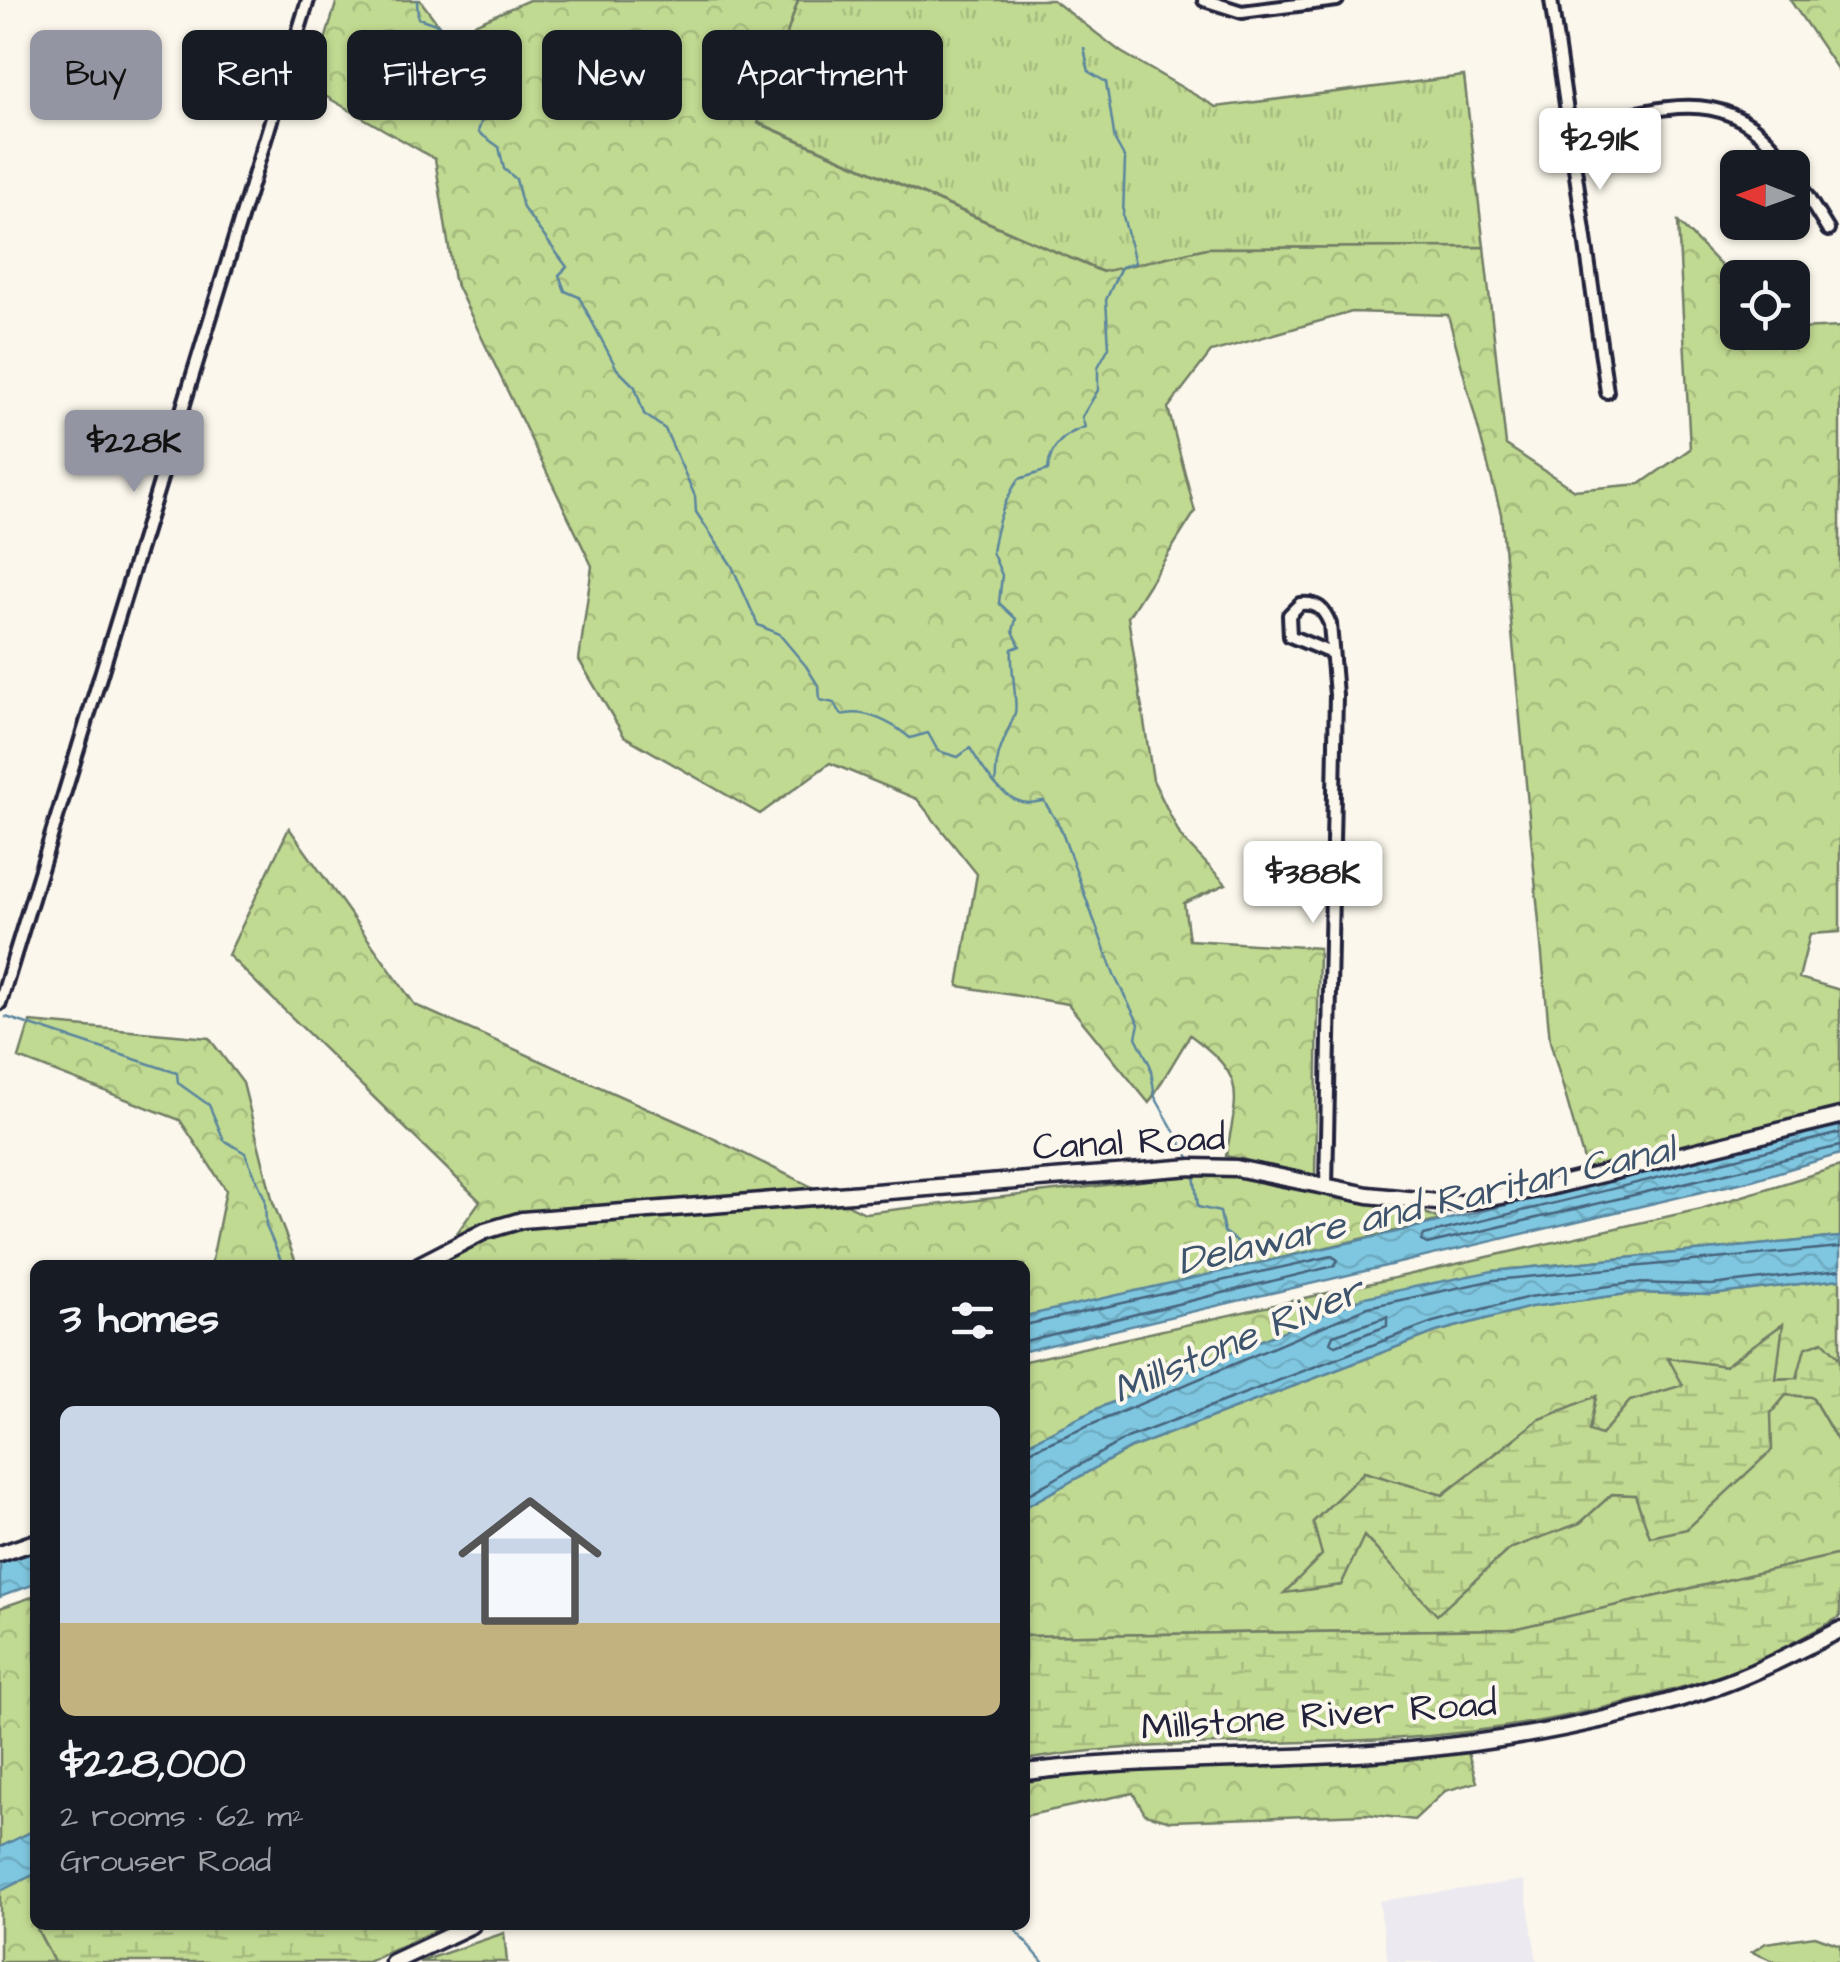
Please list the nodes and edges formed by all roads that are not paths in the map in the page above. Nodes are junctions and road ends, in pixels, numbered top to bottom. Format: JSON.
{"nodes":[{"id":1,"x":308,"y":0,"type":"edge"},
{"id":2,"x":1204,"y":0,"type":"edge"},
{"id":3,"x":1337,"y":0,"type":"edge"},
{"id":4,"x":1551,"y":0,"type":"edge"},
{"id":5,"x":1571,"y":126,"type":"junction"},
{"id":6,"x":1777,"y":150,"type":"edge"},
{"id":7,"x":1810,"y":201,"type":"edge"},
{"id":8,"x":1828,"y":230,"type":"dead end"},
{"id":9,"x":1607,"y":392,"type":"dead end"},
{"id":10,"x":1332,"y":653,"type":"junction"},
{"id":11,"x":0,"y":1003,"type":"edge"},
{"id":12,"x":1840,"y":1116,"type":"edge"},
{"id":13,"x":1326,"y":1187,"type":"junction"},
{"id":14,"x":429,"y":1260,"type":"edge"},
{"id":15,"x":30,"y":1544,"type":"edge"},
{"id":16,"x":0,"y":1554,"type":"edge"},
{"id":17,"x":1840,"y":1630,"type":"edge"},
{"id":18,"x":1030,"y":1772,"type":"edge"},
{"id":19,"x":461,"y":1930,"type":"edge"},
{"id":20,"x":393,"y":1962,"type":"edge"}],
"edges":[{"from":1,"to":11,"type":"street"},
{"from":2,"to":3,"type":"street"},
{"from":4,"to":5,"type":"street"},
{"from":5,"to":6,"type":"street"},
{"from":5,"to":9,"type":"street"},
{"from":7,"to":8,"type":"street"},
{"from":10,"to":10,"type":"street"},
{"from":10,"to":13,"type":"street"},
{"from":12,"to":13,"type":"street","name":"Canal Road"},
{"from":13,"to":14,"type":"street","name":"Canal Road"},
{"from":15,"to":16,"type":"street"},
{"from":17,"to":18,"type":"street","name":"Millstone River Road"},
{"from":19,"to":20,"type":"street"}]}
